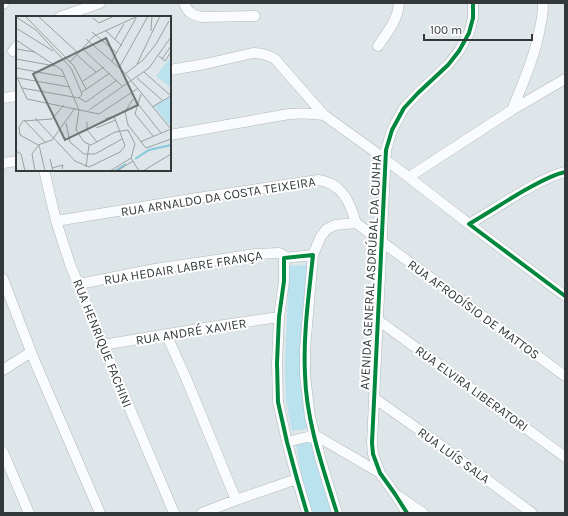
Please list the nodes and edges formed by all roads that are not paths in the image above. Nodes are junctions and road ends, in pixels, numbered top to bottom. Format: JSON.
{"nodes":[{"id":1,"x":100,"y":3,"type":"edge"},
{"id":2,"x":184,"y":3,"type":"edge"},
{"id":3,"x":399,"y":3,"type":"edge"},
{"id":4,"x":473,"y":3,"type":"edge"},
{"id":5,"x":543,"y":3,"type":"edge"},
{"id":6,"x":63,"y":16,"type":"edge"},
{"id":7,"x":255,"y":16,"type":"dead end"},
{"id":8,"x":378,"y":46,"type":"dead end"},
{"id":9,"x":171,"y":70,"type":"edge"},
{"id":10,"x":565,"y":79,"type":"edge"},
{"id":11,"x":16,"y":96,"type":"edge"},
{"id":12,"x":3,"y":98,"type":"edge"},
{"id":13,"x":512,"y":110,"type":"junction"},
{"id":14,"x":324,"y":115,"type":"junction"},
{"id":15,"x":171,"y":135,"type":"edge"},
{"id":16,"x":385,"y":159,"type":"junction"},
{"id":17,"x":16,"y":161,"type":"edge"},
{"id":18,"x":3,"y":163,"type":"edge"},
{"id":19,"x":44,"y":171,"type":"edge"},
{"id":20,"x":565,"y":172,"type":"edge"},
{"id":21,"x":409,"y":177,"type":"junction"},
{"id":22,"x":56,"y":221,"type":"junction"},
{"id":23,"x":356,"y":223,"type":"junction"},
{"id":24,"x":469,"y":224,"type":"junction"},
{"id":25,"x":382,"y":241,"type":"junction"},
{"id":26,"x":313,"y":255,"type":"junction"},
{"id":27,"x":284,"y":258,"type":"junction"},
{"id":28,"x":3,"y":279,"type":"edge"},
{"id":29,"x":79,"y":284,"type":"junction"},
{"id":30,"x":5,"y":291,"type":"edge"},
{"id":31,"x":565,"y":296,"type":"edge"},
{"id":32,"x":279,"y":317,"type":"junction"},
{"id":33,"x":378,"y":320,"type":"junction"},
{"id":34,"x":166,"y":334,"type":"junction"},
{"id":35,"x":103,"y":345,"type":"junction"},
{"id":36,"x":31,"y":352,"type":"junction"},
{"id":37,"x":3,"y":370,"type":"edge"},
{"id":38,"x":565,"y":376,"type":"edge"},
{"id":39,"x":374,"y":398,"type":"junction"},
{"id":40,"x":315,"y":435,"type":"junction"},
{"id":41,"x":287,"y":442,"type":"junction"},
{"id":42,"x":3,"y":452,"type":"edge"},
{"id":43,"x":565,"y":457,"type":"edge"},
{"id":44,"x":380,"y":473,"type":"junction"},
{"id":45,"x":297,"y":479,"type":"junction"},
{"id":46,"x":396,"y":494,"type":"junction"},
{"id":47,"x":236,"y":500,"type":"junction"},
{"id":48,"x":220,"y":510,"type":"edge"},
{"id":49,"x":29,"y":513,"type":"edge"},
{"id":50,"x":100,"y":513,"type":"edge"},
{"id":51,"x":174,"y":513,"type":"edge"},
{"id":52,"x":202,"y":513,"type":"edge"},
{"id":53,"x":307,"y":513,"type":"edge"},
{"id":54,"x":337,"y":513,"type":"edge"},
{"id":55,"x":407,"y":513,"type":"edge"},
{"id":56,"x":423,"y":513,"type":"edge"},
{"id":57,"x":532,"y":513,"type":"edge"}],
"edges":[{"from":1,"to":6,"type":"street"},
{"from":2,"to":7,"type":"street"},
{"from":3,"to":8,"type":"street"},
{"from":4,"to":16,"type":"street","name":"AVENIDA GENERAL ASDRÚBAL DA CUNHA"},
{"from":5,"to":13,"type":"street"},
{"from":9,"to":14,"type":"street"},
{"from":10,"to":13,"type":"street"},
{"from":11,"to":12,"type":"street"},
{"from":13,"to":21,"type":"street"},
{"from":14,"to":15,"type":"street"},
{"from":14,"to":16,"type":"street"},
{"from":16,"to":21,"type":"street"},
{"from":16,"to":25,"type":"street","name":"AVENIDA GENERAL ASDRÚBAL DA CUNHA"},
{"from":17,"to":18,"type":"street"},
{"from":19,"to":22,"type":"street","name":"RUA HENRIQUE FACHINI"},
{"from":20,"to":24,"type":"street"},
{"from":21,"to":24,"type":"street"},
{"from":22,"to":23,"type":"street","name":"RUA ARNALDO DA COSTA TEIXEIRA"},
{"from":22,"to":29,"type":"street","name":"RUA HENRIQUE FACHINI"},
{"from":23,"to":25,"type":"street","name":"RUA AFRODÍSIO DE MATTOS"},
{"from":23,"to":26,"type":"street"},
{"from":24,"to":31,"type":"street"},
{"from":25,"to":33,"type":"street","name":"AVENIDA GENERAL ASDRÚBAL DA CUNHA"},
{"from":25,"to":38,"type":"street","name":"RUA AFRODÍSIO DE MATTOS"},
{"from":26,"to":27,"type":"street"},
{"from":26,"to":40,"type":"street"},
{"from":27,"to":29,"type":"street","name":"RUA HEDAIR LABRE FRANÇA"},
{"from":27,"to":32,"type":"street"},
{"from":28,"to":30,"type":"street"},
{"from":29,"to":35,"type":"street","name":"RUA HENRIQUE FACHINI"},
{"from":30,"to":36,"type":"street"},
{"from":32,"to":34,"type":"street","name":"RUA ANDRÉ XAVIER"},
{"from":32,"to":41,"type":"street"},
{"from":33,"to":39,"type":"street","name":"AVENIDA GENERAL ASDRÚBAL DA CUNHA"},
{"from":33,"to":43,"type":"street","name":"RUA ELVIRA LIBERATORI"},
{"from":34,"to":35,"type":"street","name":"RUA ANDRÉ XAVIER"},
{"from":34,"to":47,"type":"street"},
{"from":35,"to":51,"type":"street","name":"RUA HENRIQUE FACHINI"},
{"from":36,"to":37,"type":"street"},
{"from":36,"to":50,"type":"street"},
{"from":39,"to":44,"type":"street","name":"AVENIDA GENERAL ASDRÚBAL DA CUNHA"},
{"from":39,"to":57,"type":"street","name":"RUA LUÍS SALA"},
{"from":40,"to":41,"type":"street"},
{"from":40,"to":44,"type":"street"},
{"from":40,"to":54,"type":"street"},
{"from":41,"to":45,"type":"street"},
{"from":42,"to":49,"type":"street"},
{"from":44,"to":46,"type":"street","name":"AVENIDA GENERAL ASDRÚBAL DA CUNHA"},
{"from":45,"to":47,"type":"street"},
{"from":45,"to":53,"type":"street"},
{"from":46,"to":55,"type":"street","name":"AVENIDA GENERAL ASDRÚBAL DA CUNHA"},
{"from":46,"to":56,"type":"street"},
{"from":47,"to":48,"type":"street"},
{"from":48,"to":52,"type":"street"}]}
